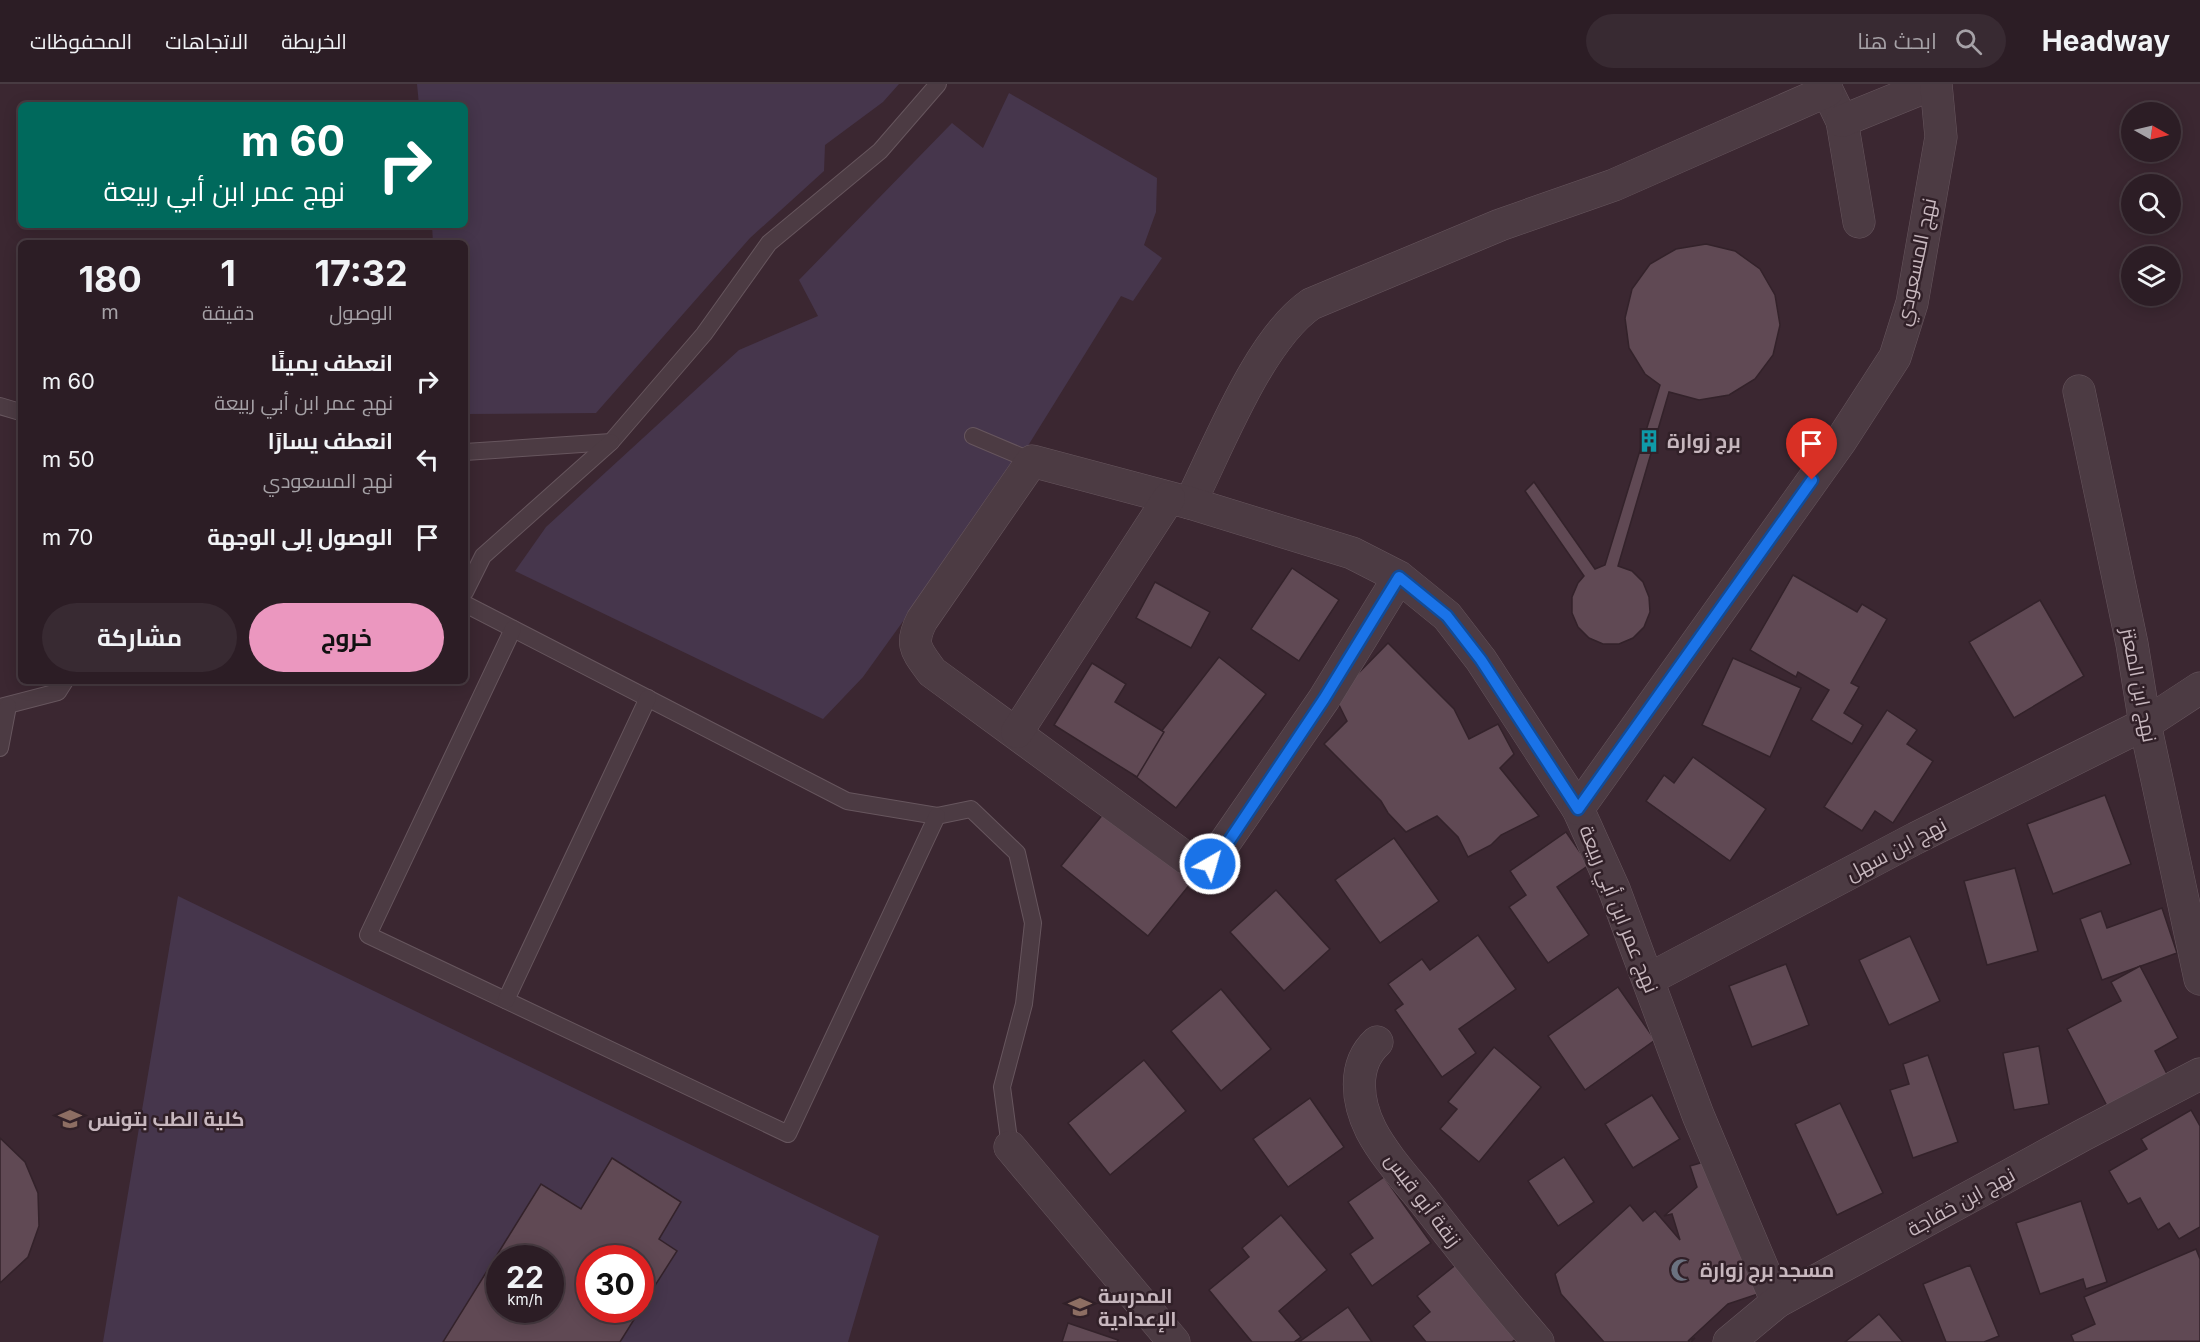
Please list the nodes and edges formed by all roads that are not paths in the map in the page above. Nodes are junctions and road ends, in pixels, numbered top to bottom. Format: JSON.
{"nodes":[{"id":1,"x":938,"y":84,"type":"edge"},
{"id":2,"x":1935,"y":84,"type":"edge"},
{"id":3,"x":1826,"y":87,"type":"edge"},
{"id":4,"x":1842,"y":121,"type":"junction"},
{"id":5,"x":1859,"y":222,"type":"dead end"},
{"id":6,"x":2079,"y":391,"type":"dead end"},
{"id":7,"x":0,"y":406,"type":"edge"},
{"id":8,"x":18,"y":411,"type":"edge"},
{"id":9,"x":973,"y":436,"type":"dead end"},
{"id":10,"x":611,"y":442,"type":"junction"},
{"id":11,"x":468,"y":452,"type":"edge"},
{"id":12,"x":1032,"y":461,"type":"junction"},
{"id":13,"x":1179,"y":500,"type":"junction"},
{"id":14,"x":1399,"y":577,"type":"junction"},
{"id":15,"x":468,"y":586,"type":"edge"},
{"id":16,"x":468,"y":606,"type":"edge"},
{"id":17,"x":513,"y":629,"type":"junction"},
{"id":18,"x":63,"y":684,"type":"edge"},
{"id":19,"x":2200,"y":688,"type":"edge"},
{"id":20,"x":648,"y":699,"type":"junction"},
{"id":21,"x":4,"y":707,"type":"edge"},
{"id":22,"x":2145,"y":724,"type":"junction"},
{"id":23,"x":1017,"y":732,"type":"junction"},
{"id":24,"x":0,"y":748,"type":"edge"},
{"id":25,"x":1578,"y":809,"type":"junction"},
{"id":26,"x":937,"y":816,"type":"junction"},
{"id":27,"x":1649,"y":979,"type":"junction"},
{"id":28,"x":2200,"y":979,"type":"edge"},
{"id":29,"x":506,"y":1000,"type":"junction"},
{"id":30,"x":1377,"y":1042,"type":"dead end"},
{"id":31,"x":2200,"y":1074,"type":"edge"},
{"id":32,"x":1010,"y":1147,"type":"joint"},
{"id":33,"x":1777,"y":1302,"type":"junction"},
{"id":34,"x":1174,"y":1342,"type":"edge"},
{"id":35,"x":1538,"y":1342,"type":"edge"},
{"id":36,"x":1729,"y":1342,"type":"edge"}],
"edges":[{"from":1,"to":10,"type":"lane"},
{"from":2,"to":4,"type":"street"},
{"from":2,"to":25,"type":"street","name":"نهج المسعودي"},
{"from":3,"to":4,"type":"street"},
{"from":3,"to":13,"type":"street"},
{"from":4,"to":5,"type":"street"},
{"from":6,"to":22,"type":"street","name":"نهج ابن المعتز"},
{"from":7,"to":8,"type":"lane"},
{"from":9,"to":12,"type":"lane"},
{"from":10,"to":11,"type":"lane"},
{"from":10,"to":15,"type":"lane"},
{"from":12,"to":13,"type":"street","name":"نهج عمر ابن أبي ربيعة"},
{"from":12,"to":23,"type":"street"},
{"from":13,"to":14,"type":"street","name":"نهج عمر ابن أبي ربيعة"},
{"from":13,"to":23,"type":"street"},
{"from":14,"to":23,"type":"street"},
{"from":14,"to":25,"type":"street","name":"نهج عمر ابن أبي ربيعة"},
{"from":16,"to":17,"type":"lane"},
{"from":17,"to":20,"type":"lane"},
{"from":17,"to":29,"type":"lane"},
{"from":18,"to":21,"type":"lane"},
{"from":19,"to":22,"type":"street","name":"نهج ابن سهل"},
{"from":20,"to":26,"type":"lane"},
{"from":20,"to":29,"type":"lane"},
{"from":21,"to":24,"type":"lane"},
{"from":22,"to":27,"type":"street","name":"نهج ابن سهل"},
{"from":22,"to":28,"type":"street","name":"نهج ابن المعتز"},
{"from":25,"to":27,"type":"street","name":"نهج عمر ابن أبي ربيعة"},
{"from":26,"to":29,"type":"lane"},
{"from":26,"to":32,"type":"lane"},
{"from":27,"to":33,"type":"street","name":"نهج عمر ابن أبي ربيعة"},
{"from":30,"to":35,"type":"street","name":"زنقة أبو قيس"},
{"from":31,"to":33,"type":"street","name":"نهج ابن خفاجة"},
{"from":32,"to":34,"type":"street"},
{"from":33,"to":36,"type":"street","name":"نهج ابن خفاجة"}]}
